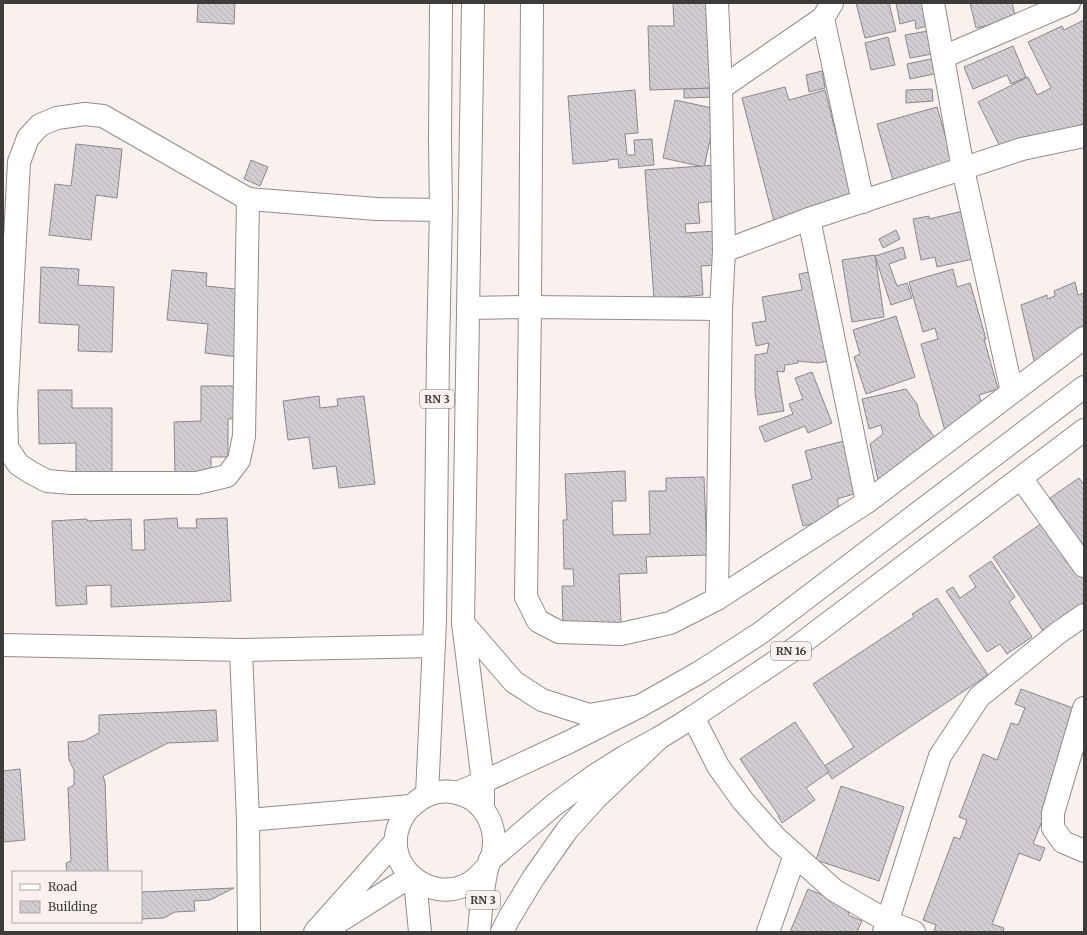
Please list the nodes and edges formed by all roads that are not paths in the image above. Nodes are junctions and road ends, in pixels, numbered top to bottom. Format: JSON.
{"nodes":[{"id":1,"x":441,"y":3,"type":"edge"},
{"id":2,"x":473,"y":3,"type":"edge"},
{"id":3,"x":532,"y":3,"type":"edge"},
{"id":4,"x":717,"y":3,"type":"edge"},
{"id":5,"x":933,"y":3,"type":"edge"},
{"id":6,"x":1061,"y":5,"type":"edge"},
{"id":7,"x":827,"y":11,"type":"edge"},
{"id":8,"x":942,"y":57,"type":"junction"},
{"id":9,"x":721,"y":88,"type":"junction"},
{"id":10,"x":1084,"y":136,"type":"edge"},
{"id":11,"x":963,"y":169,"type":"junction"},
{"id":12,"x":248,"y":199,"type":"junction"},
{"id":13,"x":863,"y":202,"type":"junction"},
{"id":14,"x":441,"y":210,"type":"junction"},
{"id":15,"x":809,"y":219,"type":"junction"},
{"id":16,"x":724,"y":251,"type":"junction"},
{"id":17,"x":530,"y":307,"type":"junction"},
{"id":18,"x":468,"y":308,"type":"junction"},
{"id":19,"x":721,"y":309,"type":"junction"},
{"id":20,"x":1084,"y":338,"type":"edge"},
{"id":21,"x":1084,"y":387,"type":"edge"},
{"id":22,"x":1012,"y":392,"type":"junction"},
{"id":23,"x":1084,"y":430,"type":"edge"},
{"id":24,"x":1021,"y":478,"type":"junction"},
{"id":25,"x":867,"y":502,"type":"junction"},
{"id":26,"x":1084,"y":566,"type":"edge"},
{"id":27,"x":717,"y":599,"type":"junction"},
{"id":28,"x":1084,"y":615,"type":"edge"},
{"id":29,"x":463,"y":622,"type":"junction"},
{"id":30,"x":3,"y":645,"type":"edge"},
{"id":31,"x":434,"y":646,"type":"junction"},
{"id":32,"x":241,"y":650,"type":"junction"},
{"id":33,"x":640,"y":706,"type":"junction"},
{"id":34,"x":1084,"y":708,"type":"edge"},
{"id":35,"x":693,"y":717,"type":"junction"},
{"id":36,"x":659,"y":738,"type":"junction"},
{"id":37,"x":483,"y":782,"type":"junction"},
{"id":38,"x":457,"y":793,"type":"junction"},
{"id":39,"x":419,"y":800,"type":"junction"},
{"id":40,"x":483,"y":808,"type":"junction"},
{"id":41,"x":248,"y":820,"type":"junction"},
{"id":42,"x":396,"y":841,"type":"junction"},
{"id":43,"x":1084,"y":851,"type":"edge"},
{"id":44,"x":795,"y":855,"type":"junction"},
{"id":45,"x":488,"y":864,"type":"junction"},
{"id":46,"x":413,"y":878,"type":"junction"},
{"id":47,"x":886,"y":926,"type":"edge"},
{"id":48,"x":249,"y":932,"type":"edge"},
{"id":49,"x":315,"y":932,"type":"edge"},
{"id":50,"x":323,"y":932,"type":"edge"},
{"id":51,"x":420,"y":932,"type":"edge"},
{"id":52,"x":479,"y":932,"type":"edge"},
{"id":53,"x":502,"y":932,"type":"edge"},
{"id":54,"x":768,"y":932,"type":"edge"},
{"id":55,"x":914,"y":932,"type":"edge"}],
"edges":[{"from":1,"to":14,"type":"main road","number":"RN 3"},
{"from":2,"to":18,"type":"main road","number":"RN 3"},
{"from":3,"to":17,"type":"main road"},
{"from":4,"to":9,"type":"main road"},
{"from":5,"to":8,"type":"main road"},
{"from":6,"to":8,"type":"main road"},
{"from":7,"to":9,"type":"main road"},
{"from":7,"to":13,"type":"main road"},
{"from":8,"to":11,"type":"main road"},
{"from":9,"to":16,"type":"main road"},
{"from":10,"to":11,"type":"main road"},
{"from":11,"to":13,"type":"main road"},
{"from":11,"to":22,"type":"main road"},
{"from":12,"to":12,"type":"main road"},
{"from":12,"to":14,"type":"main road"},
{"from":13,"to":15,"type":"main road"},
{"from":14,"to":31,"type":"main road","number":"RN 3"},
{"from":15,"to":16,"type":"main road"},
{"from":15,"to":25,"type":"main road"},
{"from":16,"to":19,"type":"main road"},
{"from":17,"to":18,"type":"main road"},
{"from":17,"to":19,"type":"main road"},
{"from":17,"to":27,"type":"main road"},
{"from":18,"to":29,"type":"main road","number":"RN 3"},
{"from":19,"to":27,"type":"main road"},
{"from":20,"to":22,"type":"main road"},
{"from":21,"to":33,"type":"main road","number":"RN 16"},
{"from":22,"to":25,"type":"main road"},
{"from":23,"to":24,"type":"main road","number":"RN 16"},
{"from":24,"to":26,"type":"main road"},
{"from":24,"to":35,"type":"main road","number":"RN 16"},
{"from":25,"to":27,"type":"main road"},
{"from":28,"to":47,"type":"main road"},
{"from":29,"to":33,"type":"main road"},
{"from":29,"to":37,"type":"main road","number":"RN 3"},
{"from":30,"to":32,"type":"main road"},
{"from":31,"to":32,"type":"main road"},
{"from":31,"to":39,"type":"main road","number":"RN 3"},
{"from":32,"to":41,"type":"main road"},
{"from":33,"to":37,"type":"main road","number":"RN 16"},
{"from":34,"to":43,"type":"main road"},
{"from":35,"to":36,"type":"main road","number":"RN 16"},
{"from":35,"to":44,"type":"main road"},
{"from":36,"to":45,"type":"main road","number":"RN 16"},
{"from":36,"to":53,"type":"main road"},
{"from":37,"to":38,"type":"main road","number":"RN 16"},
{"from":37,"to":40,"type":"main road","number":"RN 3"},
{"from":38,"to":39,"type":"main road"},
{"from":38,"to":40,"type":"main road"},
{"from":39,"to":41,"type":"main road"},
{"from":39,"to":42,"type":"main road"},
{"from":40,"to":45,"type":"main road"},
{"from":41,"to":48,"type":"main road"},
{"from":42,"to":46,"type":"main road"},
{"from":42,"to":49,"type":"main road"},
{"from":44,"to":47,"type":"main road"},
{"from":44,"to":54,"type":"main road"},
{"from":45,"to":46,"type":"main road"},
{"from":45,"to":52,"type":"main road","number":"RN 3"},
{"from":46,"to":50,"type":"main road"},
{"from":46,"to":51,"type":"main road"},
{"from":47,"to":55,"type":"main road"}]}
